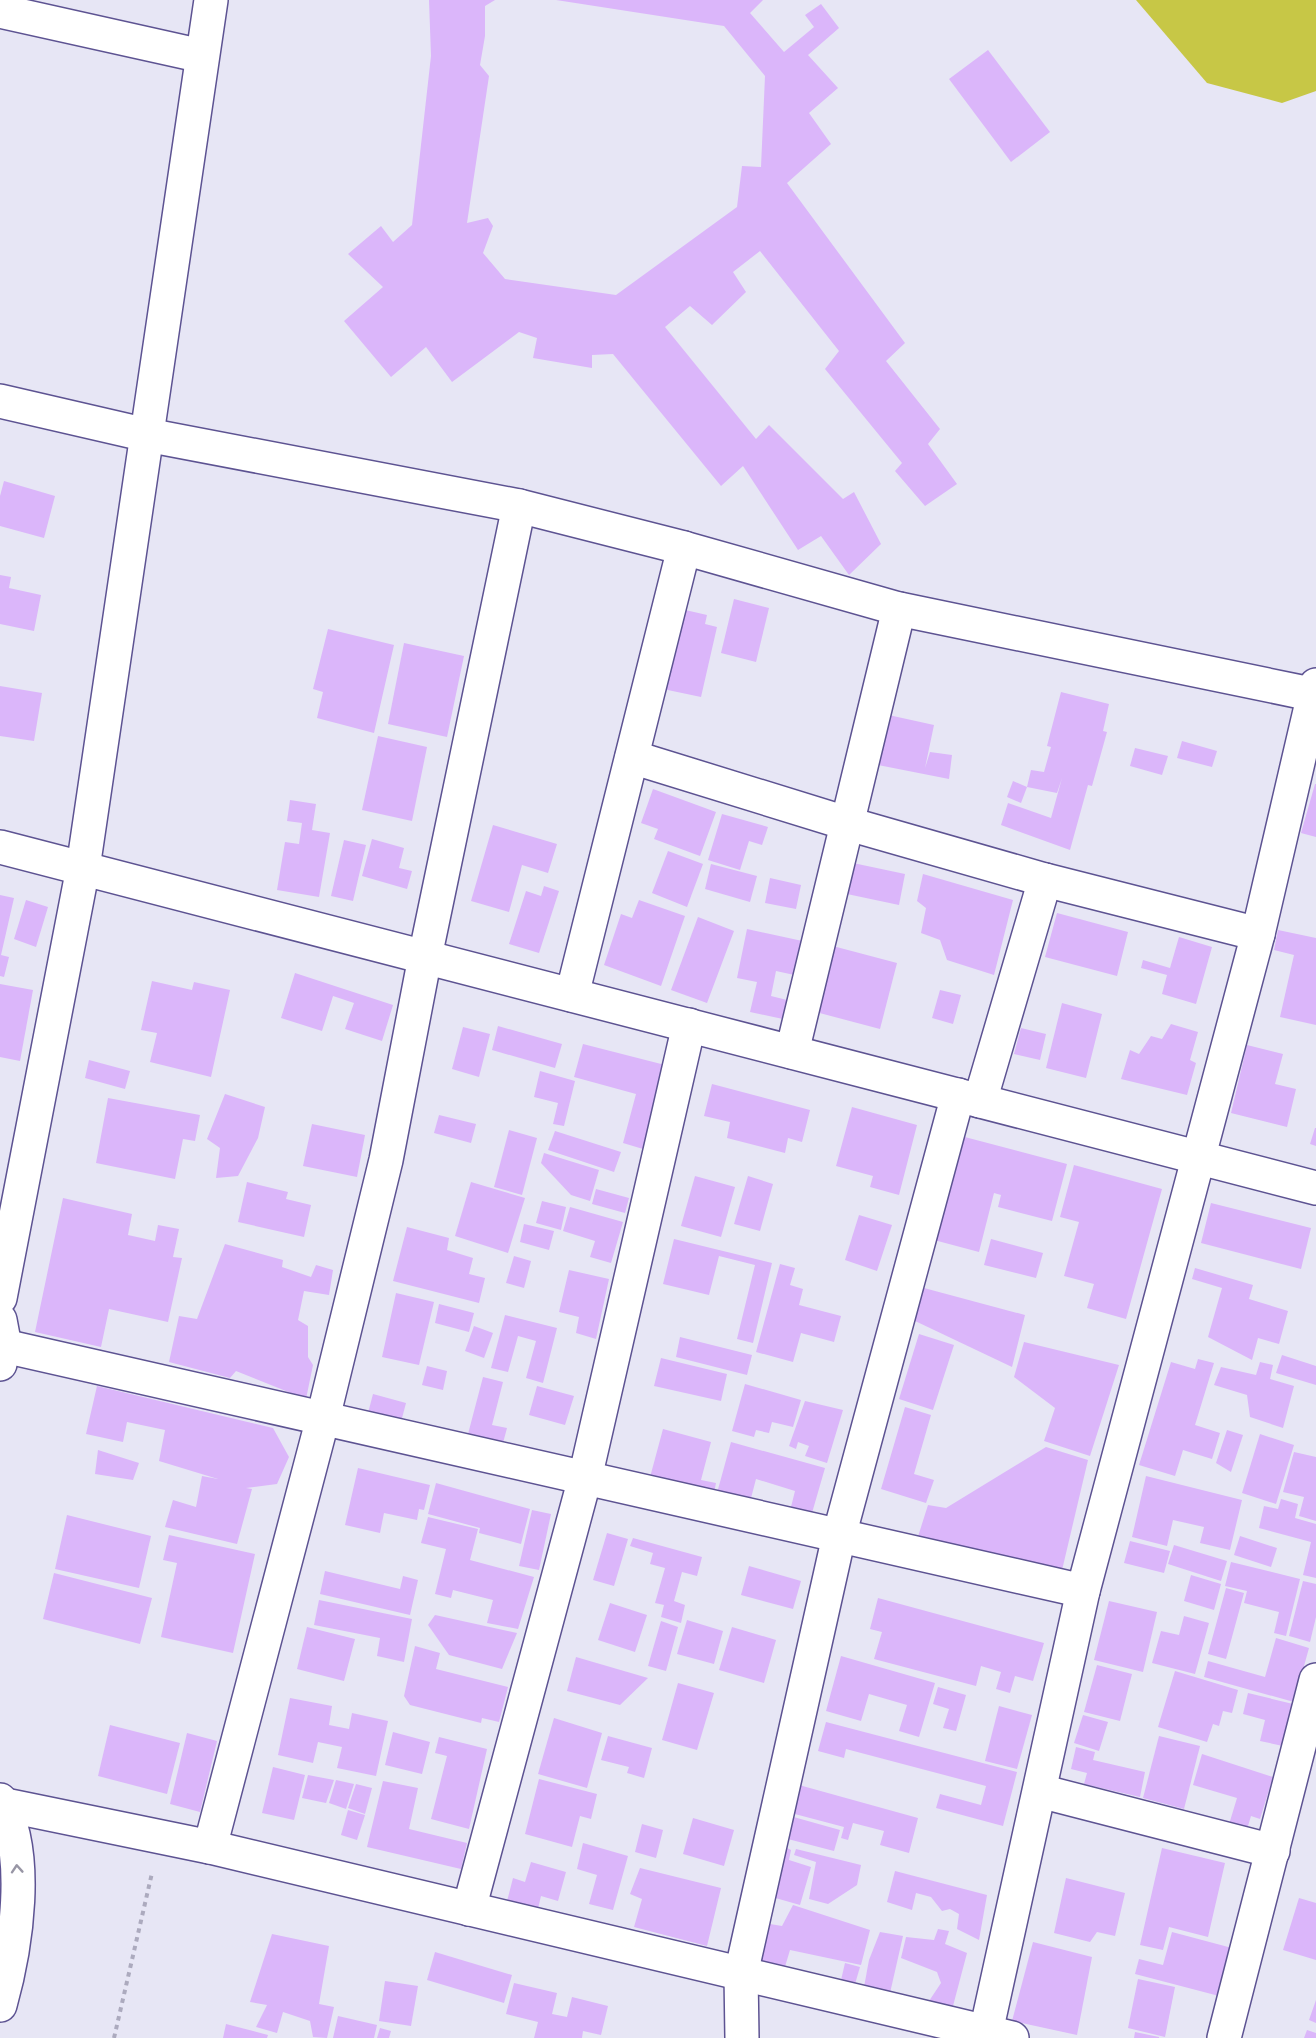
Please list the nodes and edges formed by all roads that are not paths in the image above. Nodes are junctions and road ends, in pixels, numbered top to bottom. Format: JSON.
{"nodes":[{"id":1,"x":211,"y":0,"type":"edge"},
{"id":2,"x":0,"y":11,"type":"edge"},
{"id":3,"x":202,"y":56,"type":"junction"},
{"id":4,"x":0,"y":401,"type":"edge"},
{"id":5,"x":147,"y":435,"type":"junction"},
{"id":6,"x":519,"y":506,"type":"junction"},
{"id":7,"x":684,"y":548,"type":"junction"},
{"id":8,"x":899,"y":609,"type":"junction"},
{"id":9,"x":1315,"y":692,"type":"edge"},
{"id":10,"x":632,"y":757,"type":"junction"},
{"id":11,"x":849,"y":824,"type":"junction"},
{"id":12,"x":0,"y":847,"type":"edge"},
{"id":13,"x":83,"y":868,"type":"junction"},
{"id":14,"x":1045,"y":880,"type":"junction"},
{"id":15,"x":1258,"y":934,"type":"junction"},
{"id":16,"x":425,"y":957,"type":"junction"},
{"id":17,"x":572,"y":995,"type":"junction"},
{"id":18,"x":689,"y":1025,"type":"junction"},
{"id":19,"x":792,"y":1052,"type":"junction"},
{"id":20,"x":969,"y":1098,"type":"junction"},
{"id":21,"x":1199,"y":1158,"type":"junction"},
{"id":22,"x":1316,"y":1188,"type":"edge"},
{"id":23,"x":1,"y":1288,"type":"edge"},
{"id":24,"x":1,"y":1343,"type":"edge"},
{"id":25,"x":324,"y":1418,"type":"junction"},
{"id":26,"x":585,"y":1478,"type":"junction"},
{"id":27,"x":839,"y":1536,"type":"junction"},
{"id":28,"x":1083,"y":1591,"type":"junction"},
{"id":29,"x":1316,"y":1680,"type":"edge"},
{"id":30,"x":1040,"y":1791,"type":"junction"},
{"id":31,"x":1,"y":1803,"type":"edge"},
{"id":32,"x":210,"y":1847,"type":"junction"},
{"id":33,"x":1273,"y":1851,"type":"junction"},
{"id":34,"x":469,"y":1909,"type":"junction"},
{"id":35,"x":741,"y":1974,"type":"junction"},
{"id":36,"x":0,"y":2005,"type":"edge"},
{"id":37,"x":999,"y":2035,"type":"edge"},
{"id":38,"x":742,"y":2038,"type":"edge"},
{"id":39,"x":1224,"y":2038,"type":"edge"}],
"edges":[{"from":1,"to":3,"type":"street"},
{"from":2,"to":3,"type":"street"},
{"from":3,"to":5,"type":"street"},
{"from":4,"to":5,"type":"street"},
{"from":5,"to":6,"type":"street"},
{"from":5,"to":13,"type":"street"},
{"from":6,"to":7,"type":"street"},
{"from":6,"to":16,"type":"street"},
{"from":7,"to":8,"type":"street"},
{"from":7,"to":10,"type":"street"},
{"from":8,"to":9,"type":"street"},
{"from":8,"to":11,"type":"street"},
{"from":9,"to":15,"type":"street"},
{"from":10,"to":11,"type":"street"},
{"from":10,"to":17,"type":"street"},
{"from":11,"to":14,"type":"street"},
{"from":11,"to":19,"type":"street"},
{"from":12,"to":13,"type":"street"},
{"from":13,"to":16,"type":"street"},
{"from":13,"to":23,"type":"street"},
{"from":14,"to":15,"type":"street"},
{"from":14,"to":20,"type":"street"},
{"from":15,"to":21,"type":"street"},
{"from":16,"to":17,"type":"street"},
{"from":16,"to":25,"type":"street"},
{"from":17,"to":18,"type":"street"},
{"from":18,"to":19,"type":"street"},
{"from":18,"to":26,"type":"street"},
{"from":19,"to":20,"type":"street"},
{"from":20,"to":21,"type":"street"},
{"from":20,"to":27,"type":"street"},
{"from":21,"to":22,"type":"street"},
{"from":21,"to":28,"type":"street"},
{"from":24,"to":25,"type":"street"},
{"from":25,"to":26,"type":"street"},
{"from":25,"to":32,"type":"street"},
{"from":26,"to":27,"type":"street"},
{"from":26,"to":34,"type":"street"},
{"from":27,"to":28,"type":"street"},
{"from":27,"to":35,"type":"street"},
{"from":28,"to":30,"type":"street"},
{"from":29,"to":33,"type":"street"},
{"from":30,"to":33,"type":"street"},
{"from":30,"to":37,"type":"street"},
{"from":31,"to":32,"type":"street"},
{"from":36,"to":31,"type":"street","one_way":true},
{"from":32,"to":34,"type":"street"},
{"from":33,"to":39,"type":"street"},
{"from":34,"to":35,"type":"street"},
{"from":35,"to":37,"type":"street"},
{"from":35,"to":38,"type":"street"}]}
